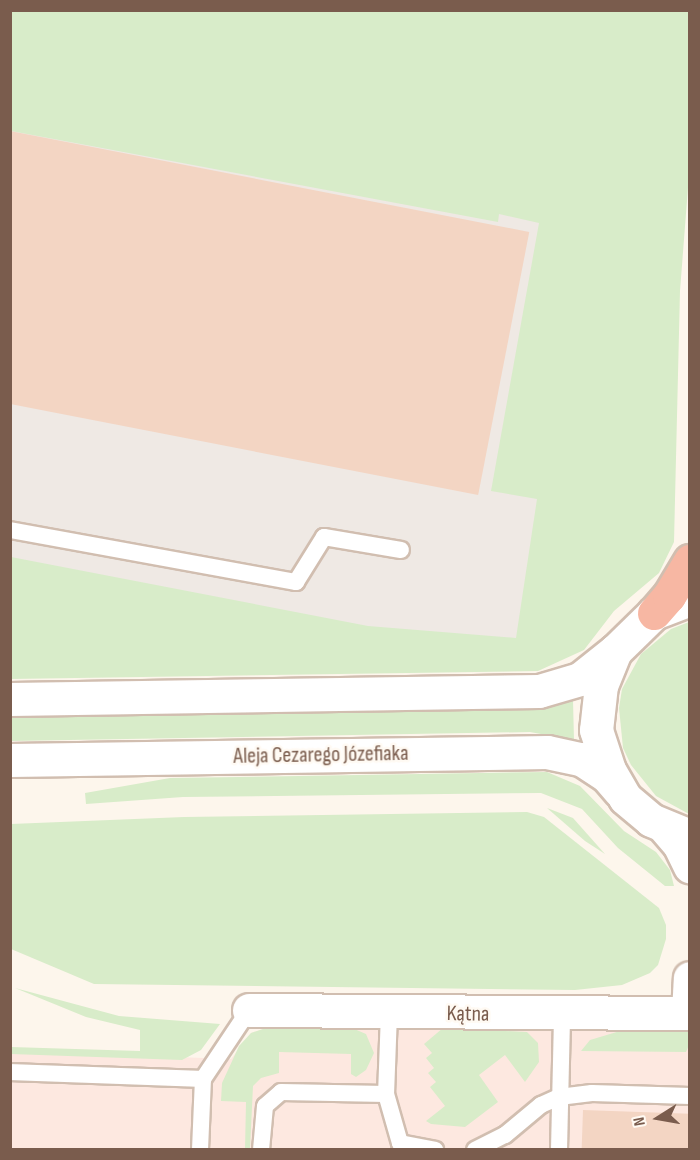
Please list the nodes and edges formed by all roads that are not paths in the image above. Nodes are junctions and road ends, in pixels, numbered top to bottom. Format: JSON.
{"nodes":[{"id":1,"x":10,"y":530,"type":"edge"},
{"id":2,"x":401,"y":550,"type":"dead end"},
{"id":3,"x":690,"y":561,"type":"edge"},
{"id":4,"x":690,"y":599,"type":"edge"},
{"id":5,"x":654,"y":613,"type":"junction"},
{"id":6,"x":615,"y":651,"type":"junction"},
{"id":7,"x":10,"y":699,"type":"edge"},
{"id":8,"x":10,"y":760,"type":"edge"},
{"id":9,"x":620,"y":791,"type":"junction"},
{"id":10,"x":677,"y":832,"type":"edge"},
{"id":11,"x":690,"y":867,"type":"edge"},
{"id":12,"x":690,"y":978,"type":"edge"},
{"id":13,"x":249,"y":1010,"type":"joint"},
{"id":14,"x":389,"y":1013,"type":"junction"},
{"id":15,"x":689,"y":1013,"type":"edge"},
{"id":16,"x":562,"y":1015,"type":"junction"},
{"id":17,"x":10,"y":1072,"type":"edge"},
{"id":18,"x":202,"y":1078,"type":"junction"},
{"id":19,"x":386,"y":1094,"type":"junction"},
{"id":20,"x":559,"y":1096,"type":"junction"},
{"id":21,"x":690,"y":1096,"type":"edge"},
{"id":22,"x":400,"y":1146,"type":"edge"},
{"id":23,"x":200,"y":1149,"type":"edge"},
{"id":24,"x":261,"y":1149,"type":"edge"},
{"id":25,"x":435,"y":1149,"type":"edge"},
{"id":26,"x":476,"y":1149,"type":"edge"},
{"id":27,"x":560,"y":1149,"type":"edge"}],
"edges":[{"from":1,"to":2,"type":"lane"},
{"from":3,"to":5,"type":"highway"},
{"from":4,"to":5,"type":"main road"},
{"from":5,"to":6,"type":"main road"},
{"from":6,"to":7,"type":"main road"},
{"from":6,"to":9,"type":"main road"},
{"from":8,"to":9,"type":"main road","name":"Aleja Cezarego Józefiaka"},
{"from":9,"to":10,"type":"main road","name":"Aleja Cezarego Józefiaka"},
{"from":10,"to":11,"type":"main road"},
{"from":12,"to":15,"type":"main road","name":"Kątna"},
{"from":13,"to":14,"type":"main road","name":"Kątna"},
{"from":13,"to":18,"type":"lane"},
{"from":14,"to":16,"type":"main road","name":"Kątna"},
{"from":14,"to":19,"type":"lane"},
{"from":15,"to":16,"type":"main road","name":"Kątna"},
{"from":16,"to":20,"type":"lane"},
{"from":17,"to":18,"type":"lane"},
{"from":18,"to":23,"type":"lane"},
{"from":19,"to":22,"type":"lane"},
{"from":19,"to":24,"type":"lane"},
{"from":20,"to":21,"type":"lane"},
{"from":20,"to":26,"type":"lane"},
{"from":20,"to":27,"type":"lane"},
{"from":22,"to":25,"type":"lane"}]}
